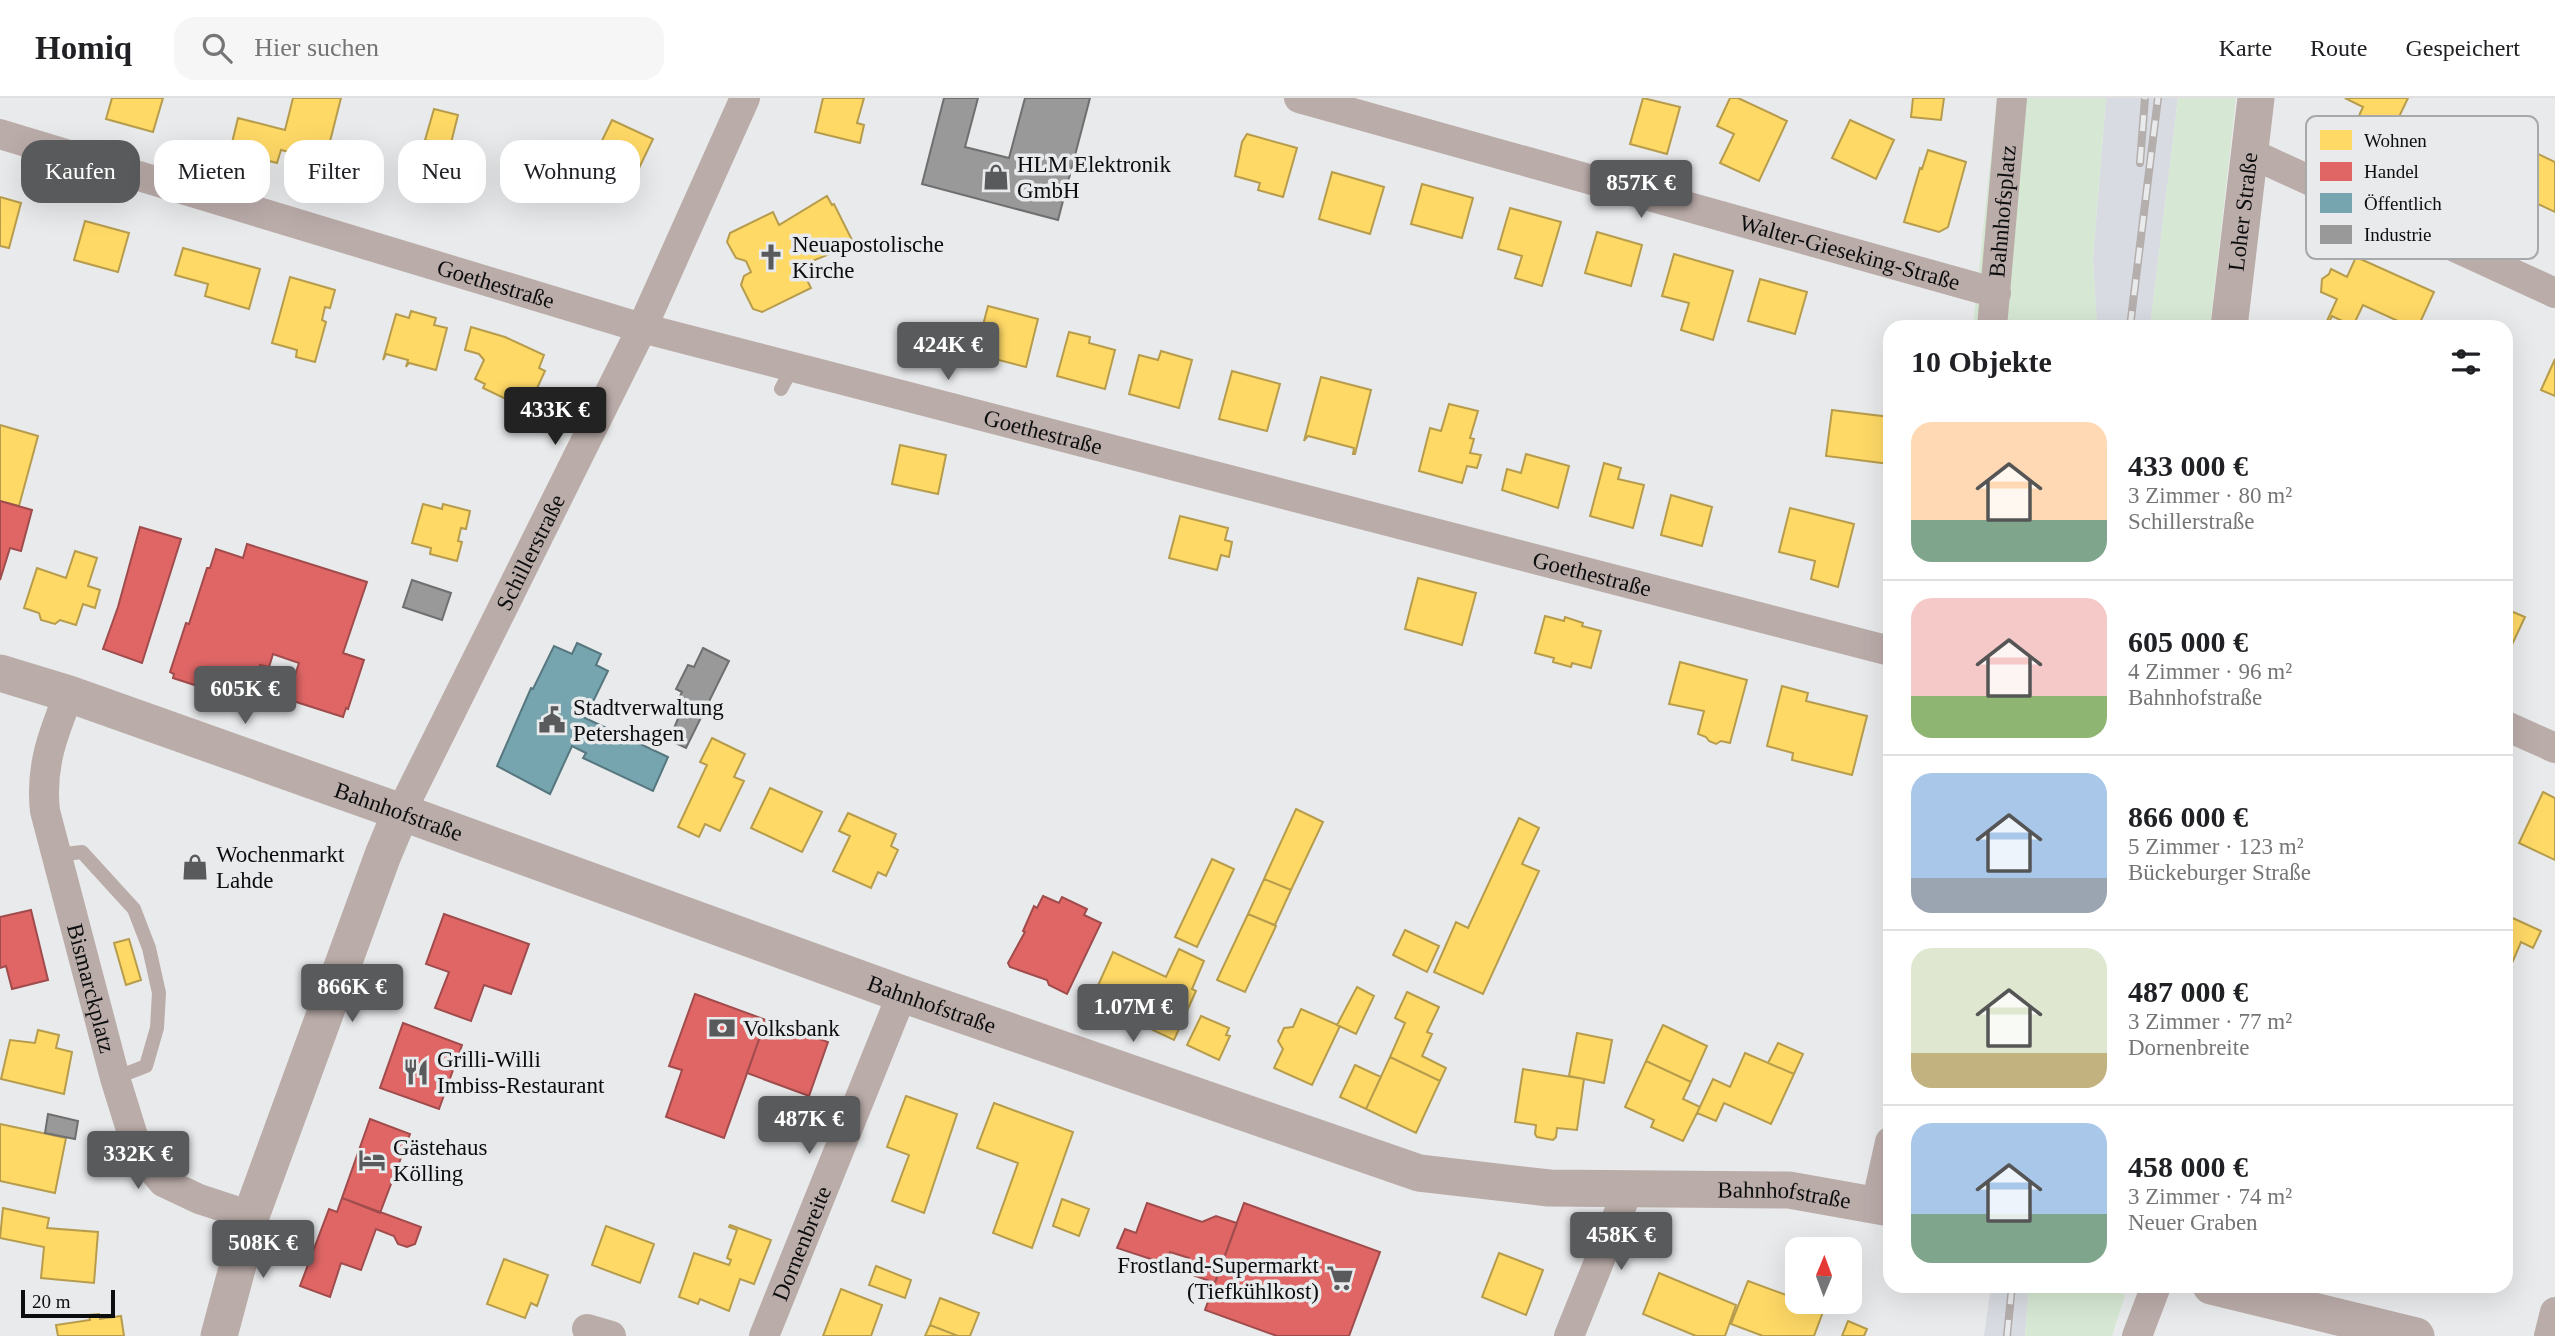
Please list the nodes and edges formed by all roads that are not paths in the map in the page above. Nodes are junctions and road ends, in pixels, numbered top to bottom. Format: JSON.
{"nodes":[{"id":1,"x":745,"y":98,"type":"edge"},
{"id":2,"x":1299,"y":98,"type":"edge"},
{"id":3,"x":2012,"y":98,"type":"edge"},
{"id":4,"x":2256,"y":98,"type":"edge"},
{"id":5,"x":0,"y":134,"type":"edge"},
{"id":6,"x":2250,"y":153,"type":"junction"},
{"id":7,"x":2306,"y":179,"type":"edge"},
{"id":8,"x":2481,"y":259,"type":"edge"},
{"id":9,"x":1996,"y":293,"type":"junction"},
{"id":10,"x":2555,"y":293,"type":"edge"},
{"id":11,"x":1993,"y":320,"type":"edge"},
{"id":12,"x":2231,"y":320,"type":"edge"},
{"id":13,"x":642,"y":328,"type":"junction"},
{"id":14,"x":1883,"y":649,"type":"edge"},
{"id":15,"x":0,"y":673,"type":"edge"},
{"id":16,"x":69,"y":694,"type":"junction"},
{"id":17,"x":2513,"y":729,"type":"edge"},
{"id":18,"x":2555,"y":748,"type":"edge"},
{"id":19,"x":401,"y":812,"type":"junction"},
{"id":20,"x":57,"y":855,"type":"junction"},
{"id":21,"x":902,"y":994,"type":"junction"},
{"id":22,"x":115,"y":1078,"type":"junction"},
{"id":23,"x":1628,"y":1190,"type":"junction"},
{"id":24,"x":1883,"y":1206,"type":"edge"},
{"id":25,"x":251,"y":1216,"type":"junction"},
{"id":26,"x":2153,"y":1293,"type":"edge"},
{"id":27,"x":2240,"y":1293,"type":"edge"},
{"id":28,"x":2555,"y":1312,"type":"edge"},
{"id":29,"x":219,"y":1336,"type":"edge"},
{"id":30,"x":764,"y":1336,"type":"edge"},
{"id":31,"x":1569,"y":1336,"type":"edge"},
{"id":32,"x":2137,"y":1336,"type":"edge"},
{"id":33,"x":2416,"y":1336,"type":"edge"},
{"id":34,"x":2549,"y":1336,"type":"edge"}],
"edges":[{"from":1,"to":13,"type":"street","name":"Schillerstraße"},
{"from":2,"to":9,"type":"street","name":"Walter-Gieseking-Straße"},
{"from":3,"to":9,"type":"street","name":"Bahnhofsplatz"},
{"from":4,"to":6,"type":"street","name":"Loher Straße"},
{"from":5,"to":13,"type":"street","name":"Goethestraße"},
{"from":6,"to":7,"type":"street"},
{"from":6,"to":12,"type":"street","name":"Loher Straße"},
{"from":8,"to":10,"type":"street"},
{"from":9,"to":11,"type":"street","name":"Bahnhofsplatz"},
{"from":13,"to":14,"type":"street","name":"Goethestraße"},
{"from":13,"to":19,"type":"street","name":"Schillerstraße"},
{"from":15,"to":16,"type":"street","name":"Bahnhofstraße"},
{"from":16,"to":19,"type":"street","name":"Bahnhofstraße"},
{"from":16,"to":20,"type":"street","name":"Bismarckplatz"},
{"from":17,"to":18,"type":"street"},
{"from":19,"to":21,"type":"street","name":"Bahnhofstraße"},
{"from":19,"to":25,"type":"street"},
{"from":20,"to":22,"type":"street","name":"Bismarckplatz"},
{"from":20,"to":22,"type":"lane"},
{"from":21,"to":23,"type":"street","name":"Bahnhofstraße"},
{"from":21,"to":30,"type":"street","name":"Dornenbreite"},
{"from":22,"to":25,"type":"street","name":"Bismarckplatz"},
{"from":23,"to":24,"type":"street","name":"Bahnhofstraße"},
{"from":23,"to":31,"type":"street"},
{"from":25,"to":29,"type":"street"},
{"from":26,"to":32,"type":"street"},
{"from":27,"to":33,"type":"street"},
{"from":28,"to":34,"type":"street"}]}
